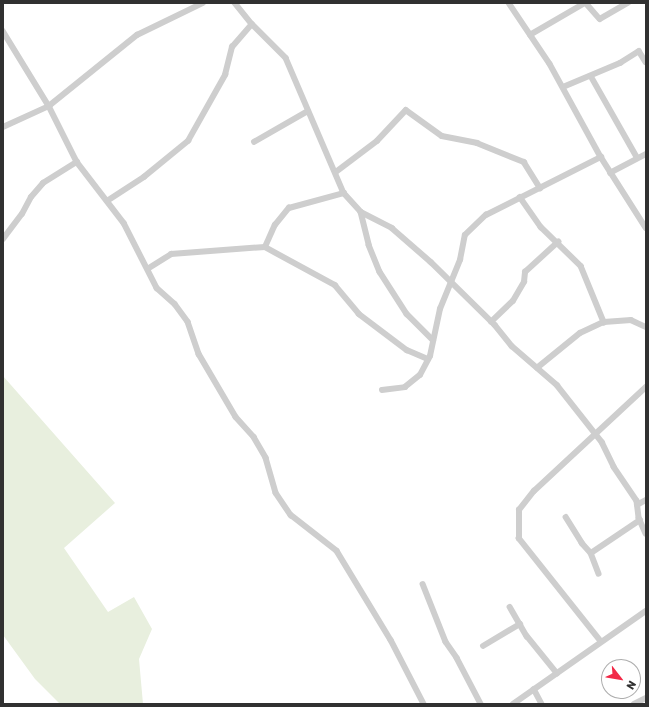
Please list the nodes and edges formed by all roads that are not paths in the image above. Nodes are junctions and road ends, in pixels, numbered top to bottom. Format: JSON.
{"nodes":[{"id":1,"x":203,"y":3,"type":"edge"},
{"id":2,"x":235,"y":3,"type":"edge"},
{"id":3,"x":509,"y":3,"type":"edge"},
{"id":4,"x":586,"y":3,"type":"edge"},
{"id":5,"x":628,"y":3,"type":"edge"},
{"id":6,"x":252,"y":24,"type":"junction"},
{"id":7,"x":3,"y":32,"type":"edge"},
{"id":8,"x":530,"y":35,"type":"junction"},
{"id":9,"x":646,"y":62,"type":"edge"},
{"id":10,"x":592,"y":76,"type":"junction"},
{"id":11,"x":563,"y":87,"type":"junction"},
{"id":12,"x":49,"y":106,"type":"junction"},
{"id":13,"x":308,"y":111,"type":"junction"},
{"id":14,"x":3,"y":127,"type":"edge"},
{"id":15,"x":254,"y":142,"type":"dead end"},
{"id":16,"x":646,"y":154,"type":"edge"},
{"id":17,"x":601,"y":158,"type":"junction"},
{"id":18,"x":637,"y":158,"type":"junction"},
{"id":19,"x":77,"y":162,"type":"junction"},
{"id":20,"x":336,"y":172,"type":"junction"},
{"id":21,"x":610,"y":173,"type":"junction"},
{"id":22,"x":540,"y":188,"type":"junction"},
{"id":23,"x":344,"y":193,"type":"junction"},
{"id":24,"x":520,"y":197,"type":"junction"},
{"id":25,"x":107,"y":201,"type":"junction"},
{"id":26,"x":361,"y":212,"type":"junction"},
{"id":27,"x":646,"y":228,"type":"edge"},
{"id":28,"x":3,"y":239,"type":"edge"},
{"id":29,"x":558,"y":242,"type":"junction"},
{"id":30,"x":265,"y":247,"type":"junction"},
{"id":31,"x":149,"y":268,"type":"junction"},
{"id":32,"x":452,"y":282,"type":"junction"},
{"id":33,"x":492,"y":322,"type":"junction"},
{"id":34,"x":604,"y":322,"type":"junction"},
{"id":35,"x":646,"y":327,"type":"edge"},
{"id":36,"x":433,"y":340,"type":"junction"},
{"id":37,"x":428,"y":359,"type":"junction"},
{"id":38,"x":537,"y":368,"type":"junction"},
{"id":39,"x":646,"y":387,"type":"edge"},
{"id":40,"x":382,"y":390,"type":"dead end"},
{"id":41,"x":595,"y":433,"type":"junction"},
{"id":42,"x":646,"y":500,"type":"edge"},
{"id":43,"x":637,"y":505,"type":"junction"},
{"id":44,"x":566,"y":517,"type":"dead end"},
{"id":45,"x":640,"y":520,"type":"junction"},
{"id":46,"x":646,"y":534,"type":"edge"},
{"id":47,"x":592,"y":553,"type":"junction"},
{"id":48,"x":599,"y":574,"type":"dead end"},
{"id":49,"x":424,"y":584,"type":"dead end"},
{"id":50,"x":510,"y":607,"type":"dead end"},
{"id":51,"x":646,"y":611,"type":"edge"},
{"id":52,"x":520,"y":624,"type":"junction"},
{"id":53,"x":601,"y":642,"type":"junction"},
{"id":54,"x":483,"y":646,"type":"dead end"},
{"id":55,"x":557,"y":672,"type":"junction"},
{"id":56,"x":534,"y":689,"type":"junction"},
{"id":57,"x":646,"y":698,"type":"edge"},
{"id":58,"x":424,"y":704,"type":"edge"},
{"id":59,"x":481,"y":704,"type":"edge"},
{"id":60,"x":513,"y":704,"type":"edge"},
{"id":61,"x":542,"y":704,"type":"edge"},
{"id":62,"x":634,"y":704,"type":"edge"}],
"edges":[{"from":1,"to":12,"type":"street"},
{"from":2,"to":6,"type":"street"},
{"from":3,"to":8,"type":"street"},
{"from":4,"to":5,"type":"street"},
{"from":4,"to":8,"type":"street"},
{"from":6,"to":13,"type":"street"},
{"from":6,"to":25,"type":"street"},
{"from":7,"to":12,"type":"street"},
{"from":8,"to":11,"type":"street"},
{"from":9,"to":10,"type":"street"},
{"from":10,"to":11,"type":"street"},
{"from":10,"to":18,"type":"street"},
{"from":11,"to":17,"type":"street"},
{"from":12,"to":14,"type":"street"},
{"from":12,"to":19,"type":"street"},
{"from":13,"to":15,"type":"street"},
{"from":13,"to":20,"type":"street"},
{"from":16,"to":18,"type":"street"},
{"from":17,"to":21,"type":"street"},
{"from":17,"to":22,"type":"street"},
{"from":18,"to":21,"type":"street"},
{"from":19,"to":25,"type":"street"},
{"from":19,"to":28,"type":"street"},
{"from":20,"to":22,"type":"street"},
{"from":20,"to":23,"type":"street"},
{"from":21,"to":27,"type":"street"},
{"from":22,"to":24,"type":"street"},
{"from":23,"to":26,"type":"street"},
{"from":23,"to":30,"type":"street"},
{"from":24,"to":29,"type":"street"},
{"from":24,"to":32,"type":"street"},
{"from":25,"to":31,"type":"street"},
{"from":26,"to":32,"type":"street"},
{"from":26,"to":36,"type":"street"},
{"from":29,"to":33,"type":"street"},
{"from":29,"to":34,"type":"street"},
{"from":30,"to":31,"type":"street"},
{"from":30,"to":37,"type":"street"},
{"from":31,"to":58,"type":"street"},
{"from":32,"to":33,"type":"street"},
{"from":32,"to":36,"type":"street"},
{"from":33,"to":38,"type":"street"},
{"from":34,"to":35,"type":"street"},
{"from":34,"to":38,"type":"street"},
{"from":36,"to":37,"type":"street"},
{"from":37,"to":40,"type":"street"},
{"from":38,"to":41,"type":"street"},
{"from":39,"to":41,"type":"street"},
{"from":41,"to":43,"type":"street"},
{"from":41,"to":53,"type":"street"},
{"from":42,"to":43,"type":"street"},
{"from":43,"to":45,"type":"street"},
{"from":44,"to":47,"type":"street"},
{"from":45,"to":46,"type":"street"},
{"from":45,"to":47,"type":"street"},
{"from":47,"to":48,"type":"street"},
{"from":49,"to":59,"type":"street"},
{"from":50,"to":52,"type":"street"},
{"from":51,"to":53,"type":"street"},
{"from":52,"to":54,"type":"street"},
{"from":52,"to":55,"type":"street"},
{"from":53,"to":55,"type":"street"},
{"from":55,"to":56,"type":"street"},
{"from":56,"to":60,"type":"street"},
{"from":56,"to":61,"type":"street"},
{"from":57,"to":62,"type":"street"}]}
